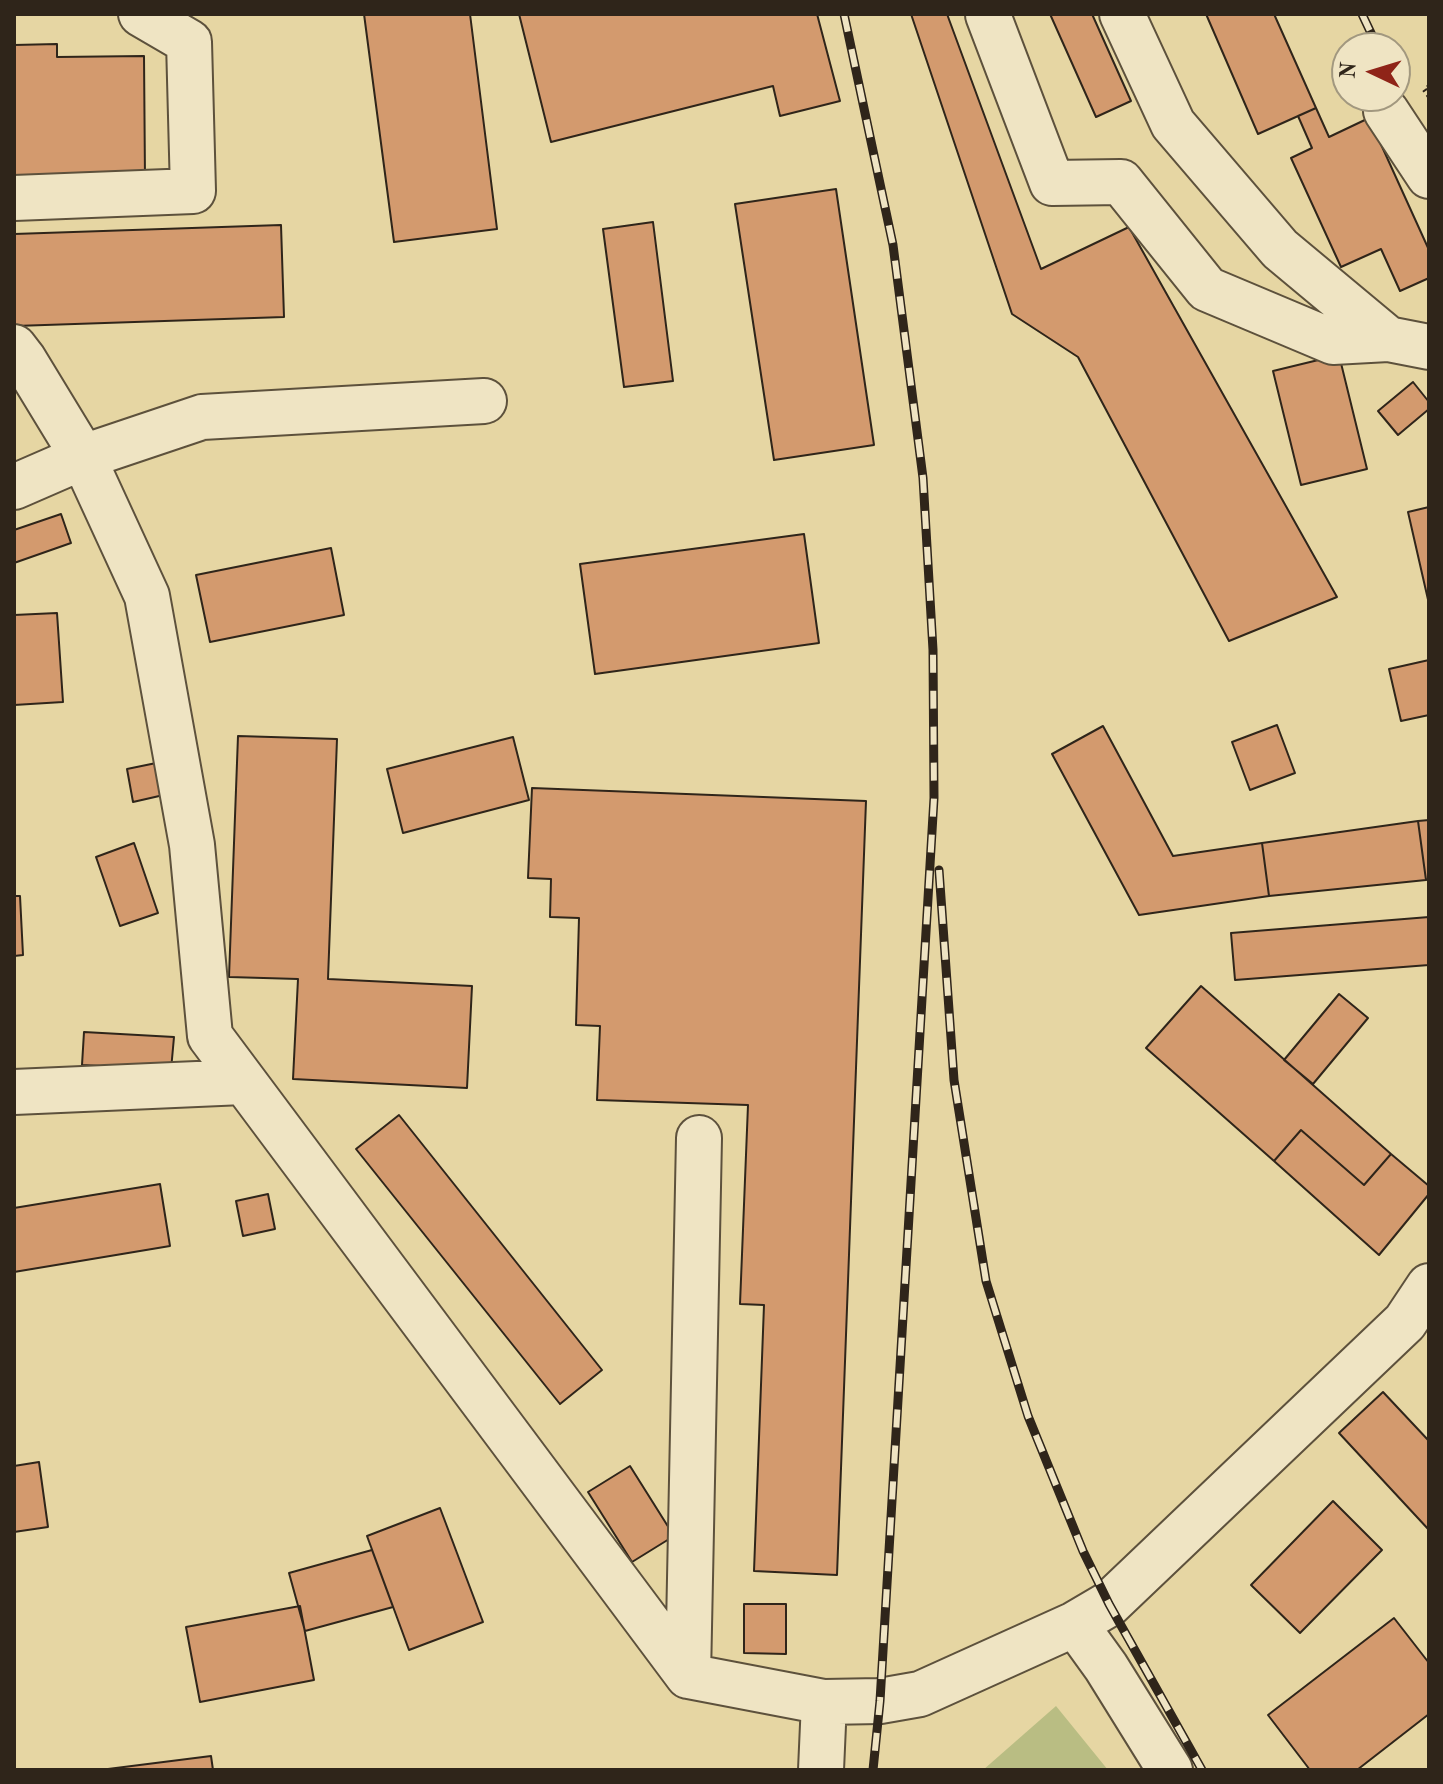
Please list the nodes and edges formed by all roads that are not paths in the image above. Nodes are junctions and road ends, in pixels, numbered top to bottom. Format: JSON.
{"nodes":[{"id":1,"x":141,"y":14,"type":"edge"},
{"id":2,"x":1122,"y":14,"type":"edge"},
{"id":3,"x":988,"y":15,"type":"edge"},
{"id":4,"x":1387,"y":112,"type":"edge"},
{"id":5,"x":1429,"y":176,"type":"edge"},
{"id":6,"x":14,"y":198,"type":"edge"},
{"id":7,"x":1409,"y":343,"type":"edge"},
{"id":8,"x":14,"y":347,"type":"edge"},
{"id":9,"x":484,"y":401,"type":"dead end"},
{"id":10,"x":83,"y":457,"type":"junction"},
{"id":11,"x":14,"y":487,"type":"edge"},
{"id":12,"x":243,"y":1082,"type":"junction"},
{"id":13,"x":14,"y":1092,"type":"edge"},
{"id":14,"x":699,"y":1138,"type":"dead end"},
{"id":15,"x":1429,"y":1286,"type":"edge"},
{"id":16,"x":1075,"y":1624,"type":"junction"},
{"id":17,"x":688,"y":1676,"type":"junction"},
{"id":18,"x":824,"y":1702,"type":"junction"},
{"id":19,"x":821,"y":1770,"type":"edge"},
{"id":20,"x":1170,"y":1770,"type":"edge"}],
"edges":[{"from":1,"to":6,"type":"street"},
{"from":2,"to":7,"type":"street"},
{"from":3,"to":7,"type":"street"},
{"from":4,"to":5,"type":"street"},
{"from":8,"to":10,"type":"street"},
{"from":9,"to":10,"type":"street"},
{"from":10,"to":11,"type":"street"},
{"from":10,"to":12,"type":"street"},
{"from":12,"to":13,"type":"street"},
{"from":12,"to":17,"type":"street"},
{"from":14,"to":17,"type":"street"},
{"from":15,"to":16,"type":"street"},
{"from":16,"to":18,"type":"street"},
{"from":16,"to":20,"type":"street"},
{"from":17,"to":18,"type":"street"},
{"from":18,"to":19,"type":"street"}]}
